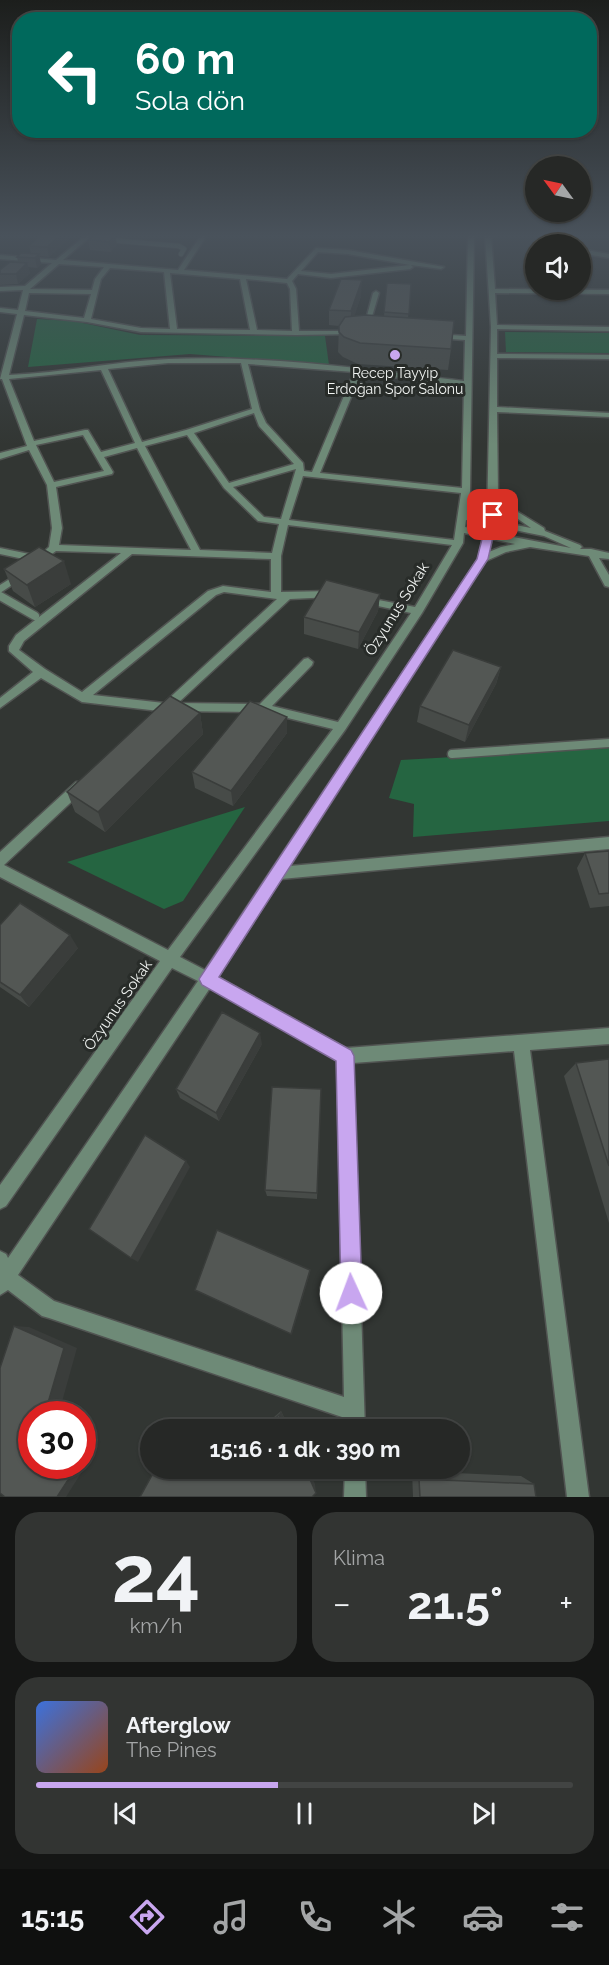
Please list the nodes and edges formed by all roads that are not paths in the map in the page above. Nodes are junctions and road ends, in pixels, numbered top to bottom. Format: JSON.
{"nodes":[{"id":1,"x":23,"y":305,"type":"edge"},
{"id":2,"x":91,"y":305,"type":"edge"},
{"id":3,"x":171,"y":305,"type":"edge"},
{"id":4,"x":248,"y":305,"type":"edge"},
{"id":5,"x":293,"y":305,"type":"edge"},
{"id":6,"x":373,"y":305,"type":"edge"},
{"id":7,"x":469,"y":305,"type":"edge"},
{"id":8,"x":493,"y":305,"type":"edge"},
{"id":9,"x":0,"y":310,"type":"edge"},
{"id":10,"x":21,"y":314,"type":"junction"},
{"id":11,"x":87,"y":320,"type":"junction"},
{"id":12,"x":494,"y":327,"type":"junction"},
{"id":13,"x":609,"y":329,"type":"edge"},
{"id":14,"x":174,"y":330,"type":"junction"},
{"id":15,"x":365,"y":331,"type":"junction"},
{"id":16,"x":254,"y":332,"type":"junction"},
{"id":17,"x":376,"y":332,"type":"edge"},
{"id":18,"x":296,"y":333,"type":"junction"},
{"id":19,"x":431,"y":336,"type":"edge"},
{"id":20,"x":468,"y":338,"type":"junction"},
{"id":21,"x":494,"y":356,"type":"junction"},
{"id":22,"x":609,"y":357,"type":"edge"},
{"id":23,"x":244,"y":361,"type":"junction"},
{"id":24,"x":104,"y":368,"type":"junction"},
{"id":25,"x":359,"y":370,"type":"junction"},
{"id":26,"x":3,"y":377,"type":"edge"},
{"id":27,"x":468,"y":384,"type":"junction"},
{"id":28,"x":494,"y":409,"type":"junction"},
{"id":29,"x":256,"y":410,"type":"junction"},
{"id":30,"x":609,"y":415,"type":"edge"},
{"id":31,"x":189,"y":432,"type":"junction"},
{"id":32,"x":140,"y":445,"type":"junction"},
{"id":33,"x":32,"y":446,"type":"junction"},
{"id":34,"x":100,"y":454,"type":"junction"},
{"id":35,"x":0,"y":456,"type":"edge"},
{"id":36,"x":300,"y":469,"type":"junction"},
{"id":37,"x":315,"y":475,"type":"junction"},
{"id":38,"x":51,"y":485,"type":"junction"},
{"id":39,"x":226,"y":486,"type":"junction"},
{"id":40,"x":466,"y":490,"type":"junction"},
{"id":41,"x":493,"y":495,"type":"junction"},
{"id":42,"x":285,"y":521,"type":"junction"},
{"id":43,"x":461,"y":523,"type":"junction"},
{"id":44,"x":490,"y":528,"type":"junction"},
{"id":45,"x":547,"y":534,"type":"junction"},
{"id":46,"x":458,"y":543,"type":"junction"},
{"id":47,"x":533,"y":544,"type":"junction"},
{"id":48,"x":54,"y":548,"type":"junction"},
{"id":49,"x":0,"y":551,"type":"edge"},
{"id":50,"x":130,"y":551,"type":"junction"},
{"id":51,"x":590,"y":552,"type":"junction"},
{"id":52,"x":197,"y":553,"type":"junction"},
{"id":53,"x":276,"y":556,"type":"junction"},
{"id":54,"x":609,"y":556,"type":"edge"},
{"id":55,"x":40,"y":559,"type":"junction"},
{"id":56,"x":483,"y":559,"type":"junction"},
{"id":57,"x":609,"y":584,"type":"edge"},
{"id":58,"x":0,"y":590,"type":"edge"},
{"id":59,"x":338,"y":595,"type":"edge"},
{"id":60,"x":0,"y":596,"type":"edge"},
{"id":61,"x":282,"y":596,"type":"junction"},
{"id":62,"x":349,"y":597,"type":"edge"},
{"id":63,"x":418,"y":611,"type":"junction"},
{"id":64,"x":35,"y":616,"type":"dead end"},
{"id":65,"x":308,"y":662,"type":"dead end"},
{"id":66,"x":41,"y":672,"type":"junction"},
{"id":67,"x":82,"y":698,"type":"junction"},
{"id":68,"x":0,"y":704,"type":"edge"},
{"id":69,"x":264,"y":708,"type":"junction"},
{"id":70,"x":161,"y":711,"type":"junction"},
{"id":71,"x":341,"y":727,"type":"junction"},
{"id":72,"x":609,"y":743,"type":"edge"},
{"id":73,"x":452,"y":754,"type":"dead end"},
{"id":74,"x":87,"y":780,"type":"edge"},
{"id":75,"x":609,"y":843,"type":"edge"},
{"id":76,"x":0,"y":861,"type":"edge"},
{"id":77,"x":0,"y":870,"type":"edge"},
{"id":78,"x":276,"y":873,"type":"junction"},
{"id":79,"x":170,"y":959,"type":"junction"},
{"id":80,"x":208,"y":979,"type":"junction"},
{"id":81,"x":609,"y":1036,"type":"edge"},
{"id":82,"x":521,"y":1044,"type":"junction"},
{"id":83,"x":345,"y":1056,"type":"junction"},
{"id":84,"x":0,"y":1200,"type":"edge"},
{"id":85,"x":2,"y":1275,"type":"edge"},
{"id":86,"x":352,"y":1419,"type":"edge"},
{"id":87,"x":355,"y":1419,"type":"edge"},
{"id":88,"x":355,"y":1479,"type":"edge"},
{"id":89,"x":355,"y":1497,"type":"edge"},
{"id":90,"x":578,"y":1497,"type":"edge"}],
"edges":[{"from":1,"to":10,"type":"street"},
{"from":2,"to":11,"type":"street"},
{"from":3,"to":14,"type":"street"},
{"from":4,"to":16,"type":"street"},
{"from":5,"to":18,"type":"street"},
{"from":6,"to":15,"type":"street"},
{"from":7,"to":20,"type":"street","name":"Özyunus Sokak"},
{"from":8,"to":12,"type":"street"},
{"from":9,"to":10,"type":"street"},
{"from":10,"to":11,"type":"street"},
{"from":10,"to":26,"type":"street"},
{"from":11,"to":14,"type":"street"},
{"from":12,"to":13,"type":"street"},
{"from":12,"to":21,"type":"street"},
{"from":14,"to":16,"type":"street"},
{"from":15,"to":17,"type":"street"},
{"from":15,"to":18,"type":"street"},
{"from":16,"to":18,"type":"street"},
{"from":19,"to":20,"type":"street"},
{"from":20,"to":27,"type":"street","name":"Özyunus Sokak"},
{"from":21,"to":22,"type":"street"},
{"from":21,"to":28,"type":"street"},
{"from":23,"to":24,"type":"street"},
{"from":23,"to":25,"type":"street"},
{"from":23,"to":29,"type":"street"},
{"from":24,"to":26,"type":"street"},
{"from":24,"to":32,"type":"street"},
{"from":25,"to":27,"type":"street"},
{"from":25,"to":37,"type":"street"},
{"from":26,"to":33,"type":"street"},
{"from":27,"to":40,"type":"street","name":"Özyunus Sokak"},
{"from":28,"to":30,"type":"street"},
{"from":28,"to":41,"type":"street"},
{"from":29,"to":31,"type":"street"},
{"from":29,"to":36,"type":"street"},
{"from":31,"to":32,"type":"street"},
{"from":31,"to":39,"type":"street"},
{"from":32,"to":34,"type":"street"},
{"from":32,"to":52,"type":"street"},
{"from":33,"to":34,"type":"street"},
{"from":33,"to":35,"type":"street"},
{"from":33,"to":38,"type":"street"},
{"from":34,"to":38,"type":"street"},
{"from":36,"to":37,"type":"street"},
{"from":36,"to":39,"type":"street"},
{"from":36,"to":42,"type":"street"},
{"from":37,"to":40,"type":"street"},
{"from":38,"to":48,"type":"street"},
{"from":39,"to":42,"type":"street"},
{"from":40,"to":43,"type":"street","name":"Özyunus Sokak"},
{"from":41,"to":44,"type":"street"},
{"from":41,"to":45,"type":"street"},
{"from":42,"to":46,"type":"street"},
{"from":42,"to":53,"type":"street"},
{"from":43,"to":44,"type":"street"},
{"from":43,"to":46,"type":"street","name":"Özyunus Sokak"},
{"from":44,"to":45,"type":"street"},
{"from":44,"to":47,"type":"street"},
{"from":44,"to":56,"type":"street"},
{"from":45,"to":51,"type":"street"},
{"from":46,"to":63,"type":"street","name":"Özyunus Sokak"},
{"from":47,"to":51,"type":"street"},
{"from":47,"to":56,"type":"street"},
{"from":48,"to":50,"type":"street"},
{"from":48,"to":55,"type":"street"},
{"from":49,"to":55,"type":"street"},
{"from":50,"to":52,"type":"street"},
{"from":50,"to":66,"type":"street"},
{"from":51,"to":54,"type":"street"},
{"from":51,"to":57,"type":"street"},
{"from":52,"to":53,"type":"street"},
{"from":53,"to":61,"type":"street"},
{"from":55,"to":58,"type":"street"},
{"from":56,"to":78,"type":"street"},
{"from":59,"to":61,"type":"street"},
{"from":60,"to":64,"type":"lane"},
{"from":61,"to":67,"type":"street"},
{"from":61,"to":70,"type":"street"},
{"from":62,"to":63,"type":"street"},
{"from":63,"to":71,"type":"street","name":"Özyunus Sokak"},
{"from":65,"to":69,"type":"street"},
{"from":66,"to":67,"type":"street"},
{"from":66,"to":68,"type":"street"},
{"from":67,"to":70,"type":"street"},
{"from":69,"to":70,"type":"street"},
{"from":69,"to":71,"type":"street"},
{"from":71,"to":79,"type":"street","name":"Özyunus Sokak"},
{"from":72,"to":73,"type":"lane"},
{"from":74,"to":76,"type":"street"},
{"from":75,"to":78,"type":"street"},
{"from":77,"to":79,"type":"street"},
{"from":78,"to":80,"type":"street"},
{"from":79,"to":80,"type":"street"},
{"from":79,"to":84,"type":"street","name":"Özyunus Sokak"},
{"from":80,"to":83,"type":"street"},
{"from":80,"to":85,"type":"street"},
{"from":81,"to":82,"type":"street"},
{"from":82,"to":83,"type":"street"},
{"from":82,"to":90,"type":"street"},
{"from":83,"to":87,"type":"street"},
{"from":85,"to":86,"type":"street"},
{"from":88,"to":89,"type":"street"}]}
